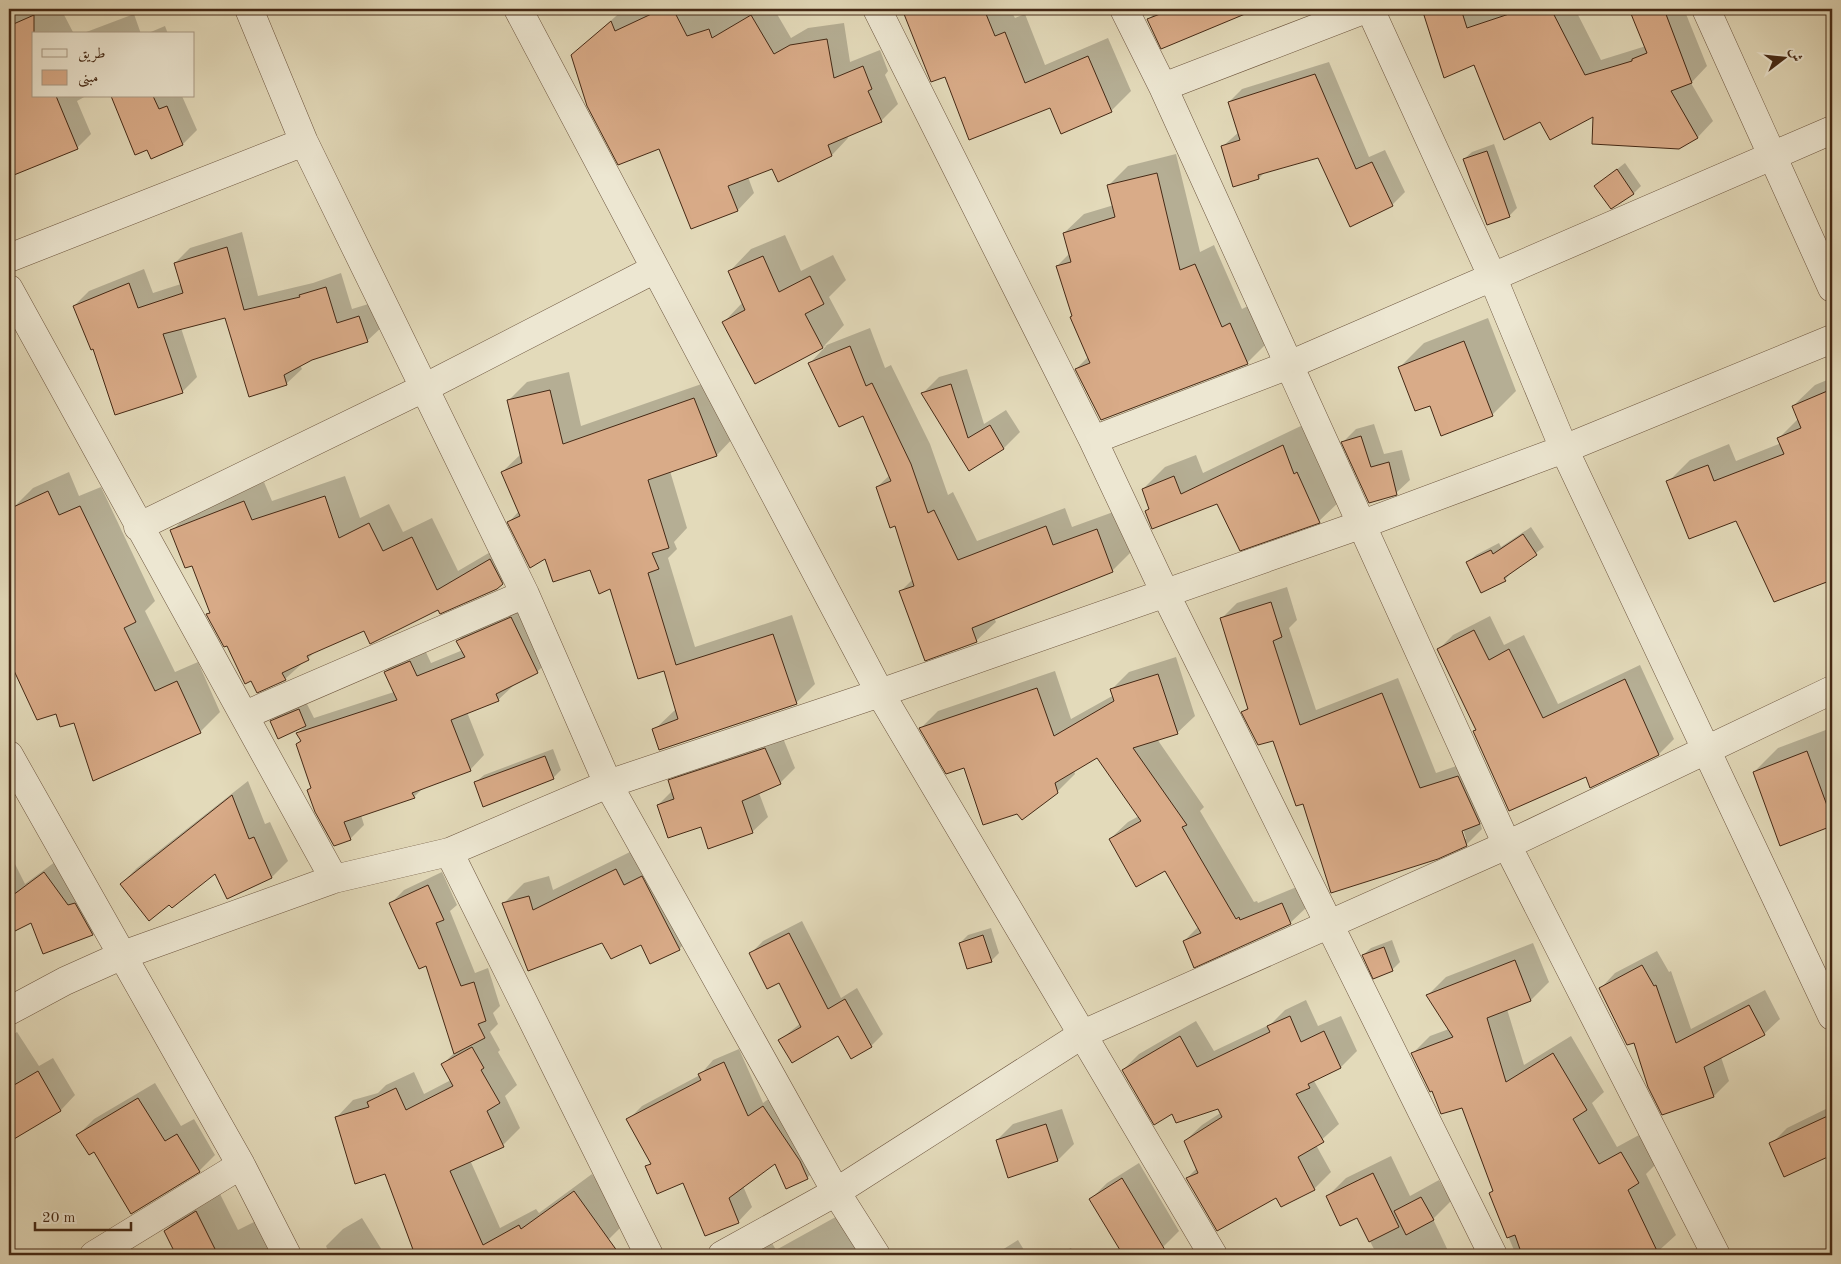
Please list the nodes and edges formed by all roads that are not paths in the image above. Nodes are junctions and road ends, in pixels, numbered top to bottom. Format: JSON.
{"nodes":[{"id":1,"x":249,"y":9,"type":"edge"},
{"id":2,"x":518,"y":9,"type":"edge"},
{"id":3,"x":877,"y":9,"type":"edge"},
{"id":4,"x":1124,"y":9,"type":"edge"},
{"id":5,"x":1368,"y":9,"type":"edge"},
{"id":6,"x":1706,"y":9,"type":"edge"},
{"id":7,"x":1163,"y":87,"type":"junction"},
{"id":8,"x":1832,"y":130,"type":"edge"},
{"id":9,"x":304,"y":142,"type":"junction"},
{"id":10,"x":1772,"y":157,"type":"junction"},
{"id":11,"x":9,"y":258,"type":"edge"},
{"id":12,"x":655,"y":269,"type":"junction"},
{"id":13,"x":1492,"y":276,"type":"junction"},
{"id":14,"x":1832,"y":288,"type":"edge"},
{"id":15,"x":9,"y":289,"type":"edge"},
{"id":16,"x":1832,"y":339,"type":"edge"},
{"id":17,"x":1288,"y":365,"type":"junction"},
{"id":18,"x":424,"y":388,"type":"junction"},
{"id":19,"x":1093,"y":440,"type":"junction"},
{"id":20,"x":1564,"y":449,"type":"junction"},
{"id":21,"x":1360,"y":525,"type":"junction"},
{"id":22,"x":138,"y":527,"type":"junction"},
{"id":23,"x":1165,"y":593,"type":"junction"},
{"id":24,"x":525,"y":594,"type":"junction"},
{"id":25,"x":1832,"y":690,"type":"edge"},
{"id":26,"x":880,"y":693,"type":"junction"},
{"id":27,"x":245,"y":715,"type":"junction"},
{"id":28,"x":1706,"y":752,"type":"junction"},
{"id":29,"x":9,"y":756,"type":"edge"},
{"id":30,"x":608,"y":784,"type":"junction"},
{"id":31,"x":1507,"y":845,"type":"junction"},
{"id":32,"x":449,"y":852,"type":"junction"},
{"id":33,"x":334,"y":879,"type":"junction"},
{"id":34,"x":1330,"y":924,"type":"junction"},
{"id":35,"x":124,"y":955,"type":"junction"},
{"id":36,"x":9,"y":1011,"type":"edge"},
{"id":37,"x":1832,"y":1016,"type":"edge"},
{"id":38,"x":1082,"y":1034,"type":"junction"},
{"id":39,"x":241,"y":1165,"type":"junction"},
{"id":40,"x":836,"y":1192,"type":"junction"},
{"id":41,"x":94,"y":1255,"type":"edge"},
{"id":42,"x":287,"y":1255,"type":"edge"},
{"id":43,"x":649,"y":1255,"type":"edge"},
{"id":44,"x":722,"y":1255,"type":"edge"},
{"id":45,"x":876,"y":1255,"type":"edge"},
{"id":46,"x":1214,"y":1255,"type":"edge"},
{"id":47,"x":1493,"y":1255,"type":"edge"},
{"id":48,"x":1716,"y":1255,"type":"edge"}],
"edges":[{"from":1,"to":9,"type":"street"},
{"from":2,"to":12,"type":"street"},
{"from":3,"to":19,"type":"street"},
{"from":4,"to":7,"type":"street"},
{"from":5,"to":7,"type":"street"},
{"from":5,"to":13,"type":"street"},
{"from":6,"to":10,"type":"street"},
{"from":7,"to":17,"type":"street"},
{"from":8,"to":10,"type":"street"},
{"from":9,"to":11,"type":"street"},
{"from":9,"to":18,"type":"street"},
{"from":10,"to":13,"type":"street"},
{"from":10,"to":14,"type":"street"},
{"from":12,"to":18,"type":"street"},
{"from":12,"to":26,"type":"street"},
{"from":13,"to":17,"type":"street"},
{"from":13,"to":20,"type":"street"},
{"from":15,"to":22,"type":"street"},
{"from":16,"to":20,"type":"street"},
{"from":17,"to":19,"type":"street"},
{"from":17,"to":21,"type":"street"},
{"from":18,"to":22,"type":"street"},
{"from":18,"to":24,"type":"street"},
{"from":19,"to":23,"type":"street"},
{"from":20,"to":21,"type":"street"},
{"from":20,"to":28,"type":"street"},
{"from":21,"to":23,"type":"street"},
{"from":21,"to":31,"type":"street"},
{"from":22,"to":27,"type":"street"},
{"from":23,"to":26,"type":"street"},
{"from":23,"to":34,"type":"street"},
{"from":24,"to":27,"type":"street"},
{"from":24,"to":30,"type":"street"},
{"from":25,"to":28,"type":"street"},
{"from":26,"to":30,"type":"street"},
{"from":26,"to":38,"type":"street"},
{"from":27,"to":33,"type":"street"},
{"from":28,"to":31,"type":"street"},
{"from":28,"to":37,"type":"street"},
{"from":29,"to":35,"type":"street"},
{"from":30,"to":32,"type":"street"},
{"from":30,"to":40,"type":"street"},
{"from":31,"to":34,"type":"street"},
{"from":31,"to":48,"type":"street"},
{"from":32,"to":33,"type":"street"},
{"from":32,"to":43,"type":"street"},
{"from":33,"to":35,"type":"street"},
{"from":34,"to":38,"type":"street"},
{"from":34,"to":47,"type":"street"},
{"from":35,"to":36,"type":"street"},
{"from":35,"to":39,"type":"street"},
{"from":38,"to":40,"type":"street"},
{"from":38,"to":46,"type":"street"},
{"from":39,"to":41,"type":"street"},
{"from":39,"to":42,"type":"street"},
{"from":40,"to":44,"type":"street"},
{"from":40,"to":45,"type":"street"}]}
